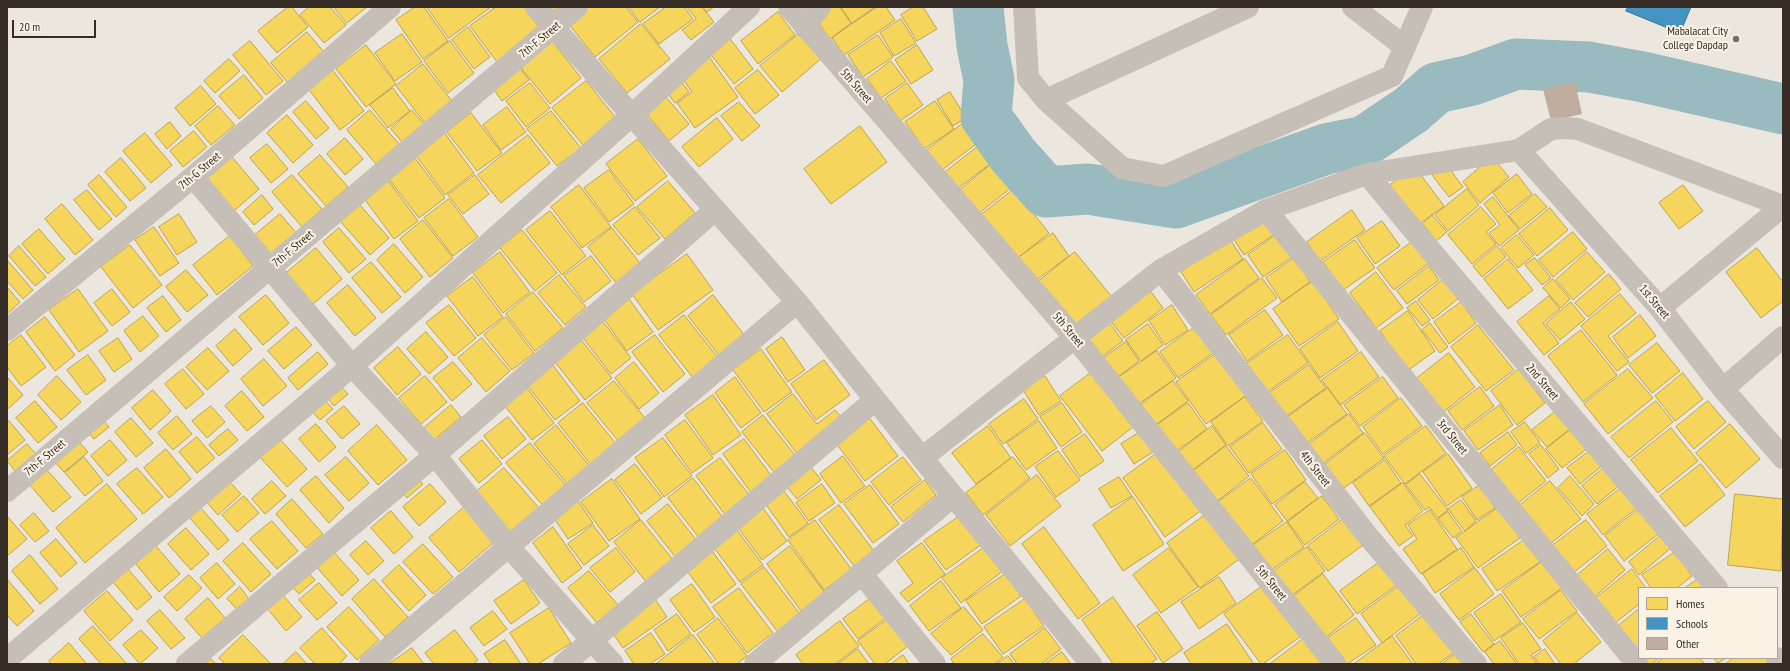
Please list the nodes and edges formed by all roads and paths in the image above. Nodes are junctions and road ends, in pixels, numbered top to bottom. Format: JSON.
{"nodes":[{"id":1,"x":390,"y":7,"type":"edge"},
{"id":2,"x":536,"y":7,"type":"edge"},
{"id":3,"x":578,"y":7,"type":"edge"},
{"id":4,"x":749,"y":7,"type":"edge"},
{"id":5,"x":789,"y":7,"type":"edge"},
{"id":6,"x":820,"y":7,"type":"edge"},
{"id":7,"x":1024,"y":7,"type":"edge"},
{"id":8,"x":1248,"y":7,"type":"edge"},
{"id":9,"x":1353,"y":7,"type":"edge"},
{"id":10,"x":1422,"y":7,"type":"edge"},
{"id":11,"x":805,"y":27,"type":"junction"},
{"id":12,"x":554,"y":28,"type":"junction"},
{"id":13,"x":1404,"y":47,"type":"junction"},
{"id":14,"x":1046,"y":100,"type":"junction"},
{"id":15,"x":631,"y":116,"type":"junction"},
{"id":16,"x":1519,"y":150,"type":"junction"},
{"id":17,"x":1367,"y":174,"type":"junction"},
{"id":18,"x":193,"y":177,"type":"junction"},
{"id":19,"x":715,"y":210,"type":"junction"},
{"id":20,"x":1266,"y":210,"type":"junction"},
{"id":21,"x":269,"y":269,"type":"junction"},
{"id":22,"x":1161,"y":270,"type":"junction"},
{"id":23,"x":797,"y":302,"type":"junction"},
{"id":24,"x":1660,"y":308,"type":"junction"},
{"id":25,"x":7,"y":330,"type":"edge"},
{"id":26,"x":1783,"y":337,"type":"edge"},
{"id":27,"x":1075,"y":338,"type":"junction"},
{"id":28,"x":352,"y":366,"type":"junction"},
{"id":29,"x":1723,"y":389,"type":"junction"},
{"id":30,"x":875,"y":400,"type":"junction"},
{"id":31,"x":436,"y":456,"type":"junction"},
{"id":32,"x":922,"y":458,"type":"junction"},
{"id":33,"x":1783,"y":458,"type":"edge"},
{"id":34,"x":7,"y":490,"type":"edge"},
{"id":35,"x":953,"y":496,"type":"junction"},
{"id":36,"x":509,"y":547,"type":"junction"},
{"id":37,"x":861,"y":573,"type":"junction"},
{"id":38,"x":1717,"y":587,"type":"edge"},
{"id":39,"x":592,"y":640,"type":"junction"},
{"id":40,"x":7,"y":659,"type":"edge"},
{"id":41,"x":768,"y":660,"type":"edge"},
{"id":42,"x":187,"y":664,"type":"edge"},
{"id":43,"x":370,"y":664,"type":"edge"},
{"id":44,"x":564,"y":664,"type":"edge"},
{"id":45,"x":613,"y":664,"type":"edge"},
{"id":46,"x":935,"y":664,"type":"edge"},
{"id":47,"x":1090,"y":664,"type":"edge"},
{"id":48,"x":1335,"y":664,"type":"edge"},
{"id":49,"x":1476,"y":664,"type":"edge"},
{"id":50,"x":1637,"y":664,"type":"edge"}],
"edges":[{"from":1,"to":18,"type":"street","name":"7th-G Street"},
{"from":2,"to":12,"type":"street"},
{"from":3,"to":12,"type":"street","name":"7th-F Street"},
{"from":4,"to":15,"type":"street"},
{"from":5,"to":11,"type":"street","name":"5th Street"},
{"from":6,"to":11,"type":"street"},
{"from":7,"to":14,"type":"street"},
{"from":8,"to":14,"type":"street"},
{"from":9,"to":13,"type":"street"},
{"from":10,"to":13,"type":"street"},
{"from":11,"to":27,"type":"street","name":"5th Street"},
{"from":12,"to":15,"type":"street"},
{"from":12,"to":21,"type":"street","name":"7th-F Street"},
{"from":13,"to":14,"type":"street"},
{"from":15,"to":19,"type":"street"},
{"from":15,"to":28,"type":"street"},
{"from":16,"to":17,"type":"street"},
{"from":16,"to":24,"type":"street","name":"1st Street"},
{"from":16,"to":24,"type":"street"},
{"from":17,"to":20,"type":"street"},
{"from":17,"to":38,"type":"street","name":"2nd Street"},
{"from":18,"to":21,"type":"street"},
{"from":18,"to":25,"type":"street","name":"7th-G Street"},
{"from":19,"to":23,"type":"street"},
{"from":19,"to":31,"type":"street"},
{"from":20,"to":22,"type":"street"},
{"from":20,"to":50,"type":"street","name":"3rd Street"},
{"from":21,"to":28,"type":"street"},
{"from":21,"to":34,"type":"street","name":"7th-F Street"},
{"from":22,"to":27,"type":"street"},
{"from":22,"to":49,"type":"street","name":"4th Street"},
{"from":23,"to":30,"type":"street"},
{"from":23,"to":36,"type":"street"},
{"from":24,"to":29,"type":"street","name":"1st Street"},
{"from":26,"to":29,"type":"street"},
{"from":27,"to":32,"type":"street"},
{"from":27,"to":48,"type":"street","name":"5th Street"},
{"from":28,"to":31,"type":"street"},
{"from":28,"to":40,"type":"street"},
{"from":29,"to":33,"type":"street","name":"1st Street"},
{"from":30,"to":32,"type":"street"},
{"from":30,"to":39,"type":"street"},
{"from":31,"to":36,"type":"street"},
{"from":31,"to":42,"type":"street"},
{"from":32,"to":35,"type":"street"},
{"from":35,"to":37,"type":"street"},
{"from":35,"to":47,"type":"street"},
{"from":36,"to":39,"type":"street"},
{"from":36,"to":43,"type":"street"},
{"from":37,"to":41,"type":"street"},
{"from":37,"to":46,"type":"street"},
{"from":39,"to":44,"type":"street"},
{"from":39,"to":45,"type":"street"}]}
